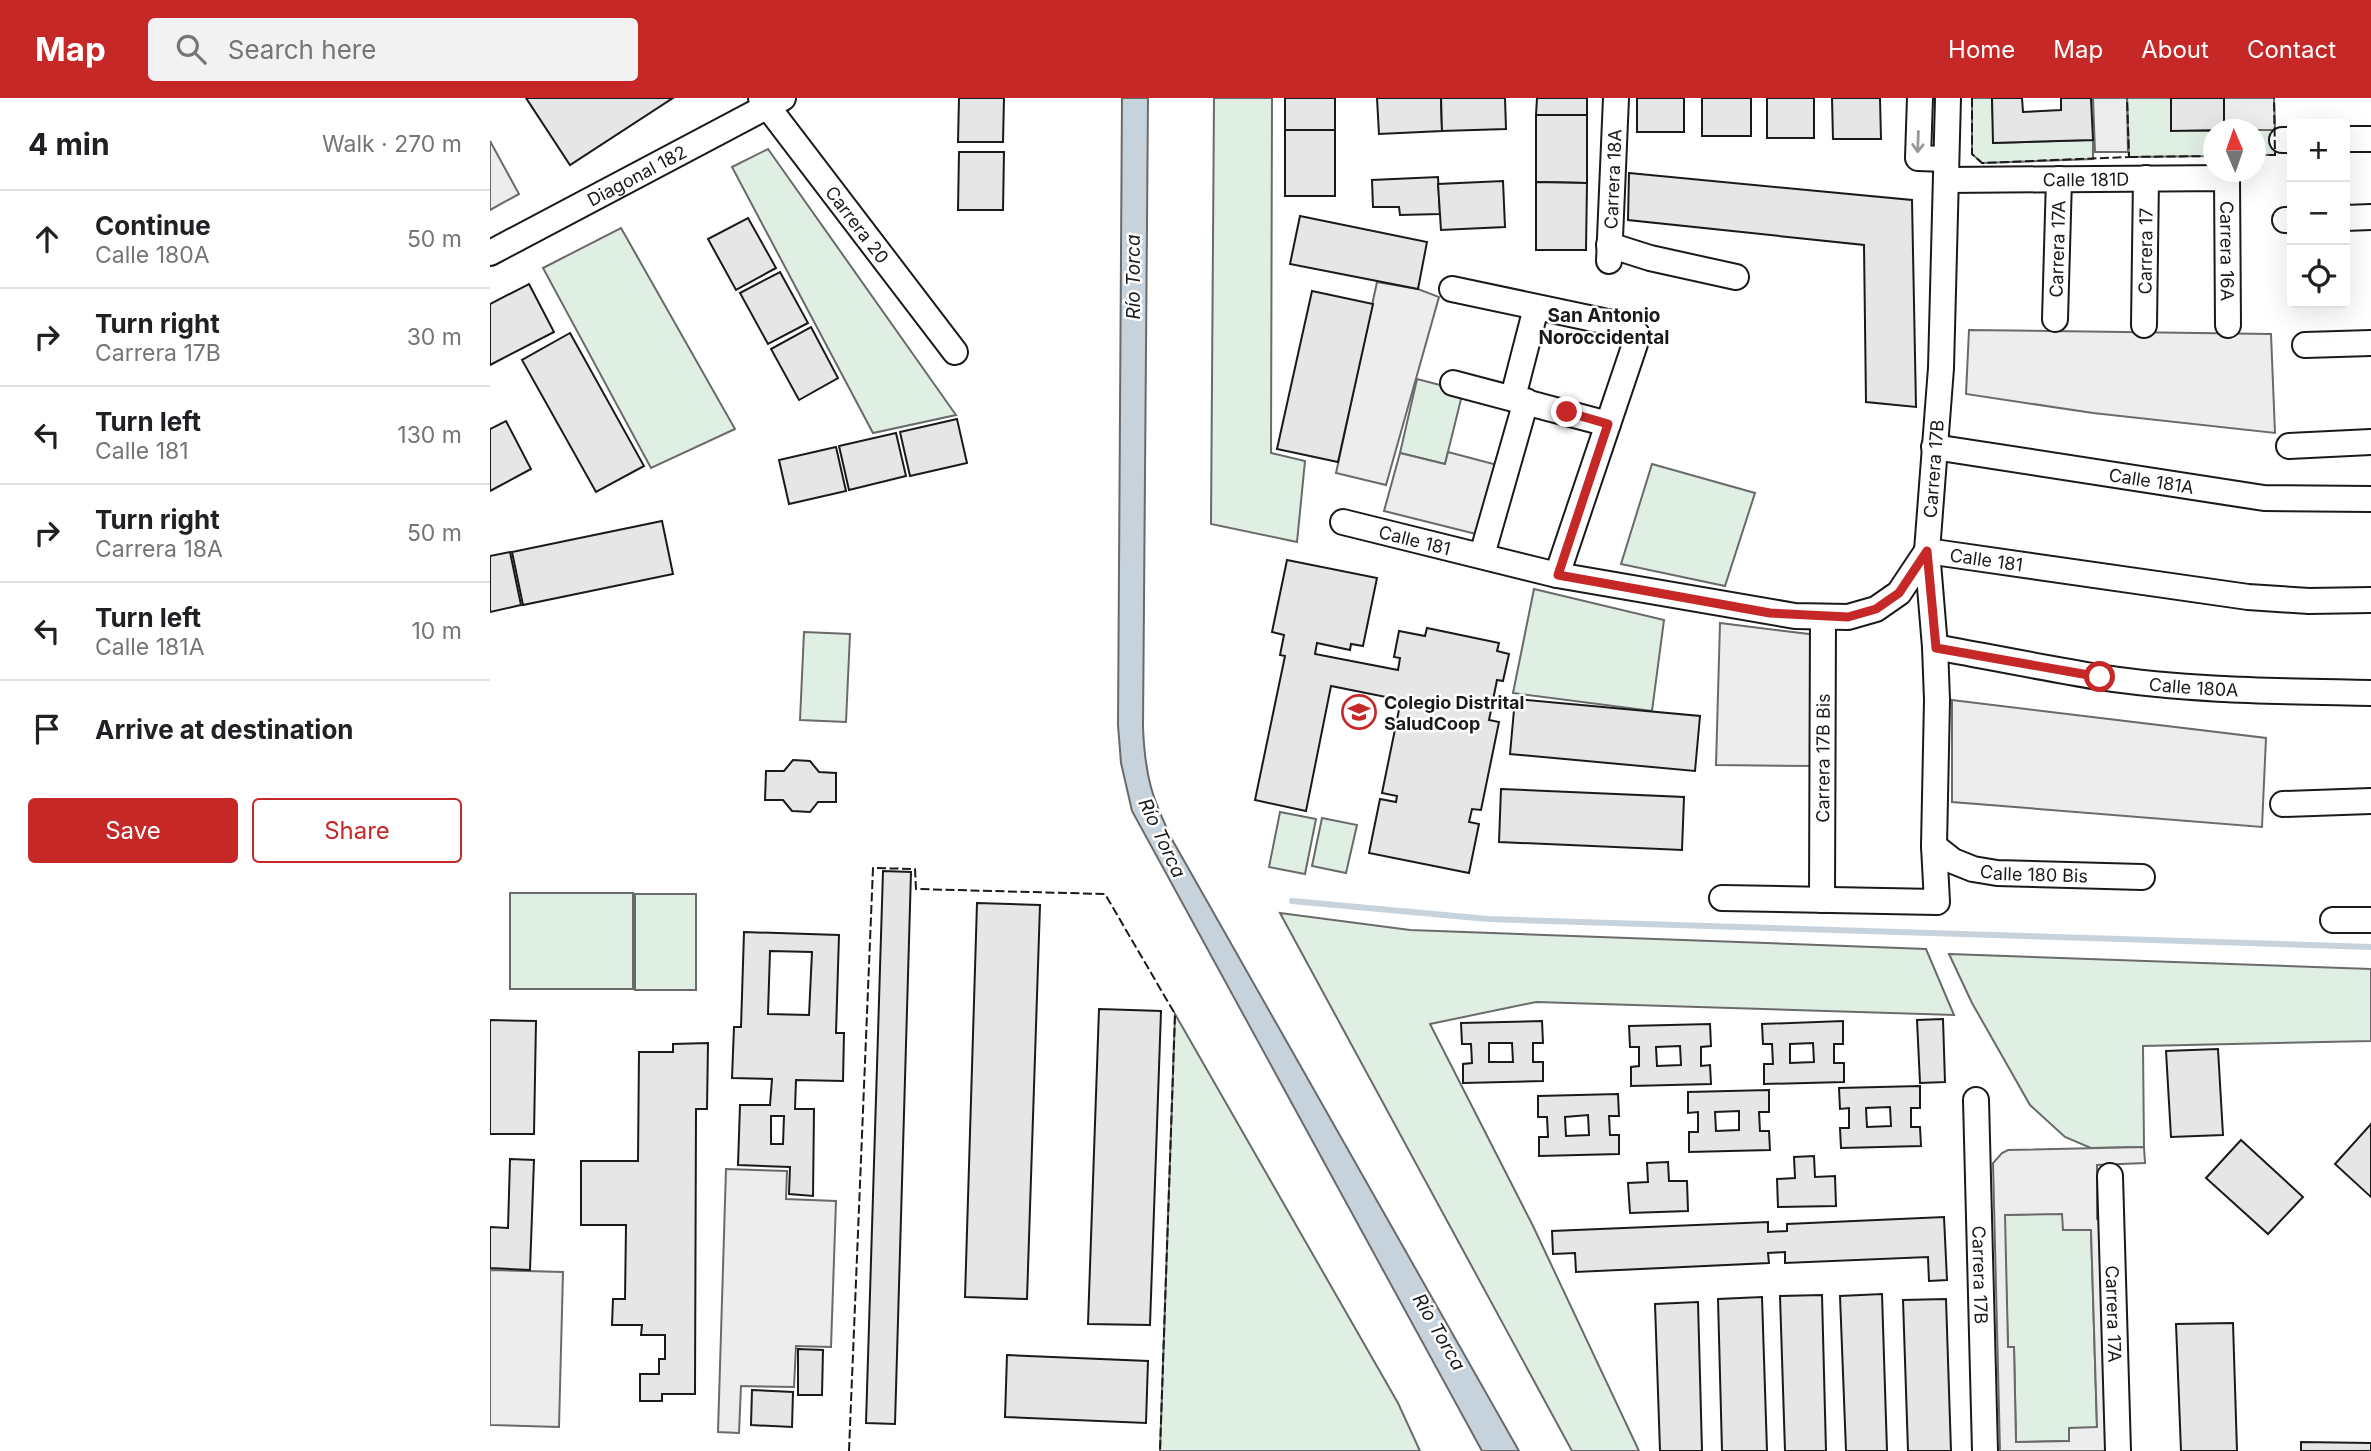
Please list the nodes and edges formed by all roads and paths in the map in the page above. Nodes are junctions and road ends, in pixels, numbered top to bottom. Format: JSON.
{"nodes":[{"id":1,"x":1616,"y":98,"type":"edge"},
{"id":2,"x":1920,"y":98,"type":"edge"},
{"id":3,"x":1948,"y":98,"type":"edge"},
{"id":4,"x":770,"y":101,"type":"edge"},
{"id":5,"x":2350,"y":139,"type":"edge"},
{"id":6,"x":2371,"y":139,"type":"edge"},
{"id":7,"x":1946,"y":170,"type":"junction"},
{"id":8,"x":2146,"y":178,"type":"junction"},
{"id":9,"x":2203,"y":178,"type":"edge"},
{"id":10,"x":2059,"y":179,"type":"junction"},
{"id":11,"x":2227,"y":182,"type":"edge"},
{"id":12,"x":2350,"y":218,"type":"edge"},
{"id":13,"x":2371,"y":218,"type":"edge"},
{"id":14,"x":490,"y":253,"type":"edge"},
{"id":15,"x":1736,"y":277,"type":"dead end"},
{"id":16,"x":1452,"y":289,"type":"dead end"},
{"id":17,"x":1536,"y":308,"type":"junction"},
{"id":18,"x":2055,"y":319,"type":"dead end"},
{"id":19,"x":2144,"y":325,"type":"dead end"},
{"id":20,"x":2228,"y":325,"type":"dead end"},
{"id":21,"x":2371,"y":343,"type":"edge"},
{"id":22,"x":2305,"y":345,"type":"dead end"},
{"id":23,"x":956,"y":352,"type":"dead end"},
{"id":24,"x":1453,"y":383,"type":"dead end"},
{"id":25,"x":1519,"y":399,"type":"junction"},
{"id":26,"x":1608,"y":424,"type":"junction"},
{"id":27,"x":2371,"y":442,"type":"edge"},
{"id":28,"x":2289,"y":446,"type":"dead end"},
{"id":29,"x":1934,"y":447,"type":"junction"},
{"id":30,"x":2371,"y":499,"type":"edge"},
{"id":31,"x":1343,"y":522,"type":"dead end"},
{"id":32,"x":1927,"y":551,"type":"junction"},
{"id":33,"x":1482,"y":555,"type":"junction"},
{"id":34,"x":1558,"y":575,"type":"junction"},
{"id":35,"x":2371,"y":600,"type":"edge"},
{"id":36,"x":1823,"y":617,"type":"junction"},
{"id":37,"x":1936,"y":648,"type":"junction"},
{"id":38,"x":2371,"y":693,"type":"edge"},
{"id":39,"x":2371,"y":801,"type":"edge"},
{"id":40,"x":2283,"y":804,"type":"dead end"},
{"id":41,"x":1934,"y":846,"type":"junction"},
{"id":42,"x":2142,"y":877,"type":"dead end"},
{"id":43,"x":1722,"y":898,"type":"dead end"},
{"id":44,"x":1822,"y":900,"type":"junction"},
{"id":45,"x":2333,"y":920,"type":"dead end"},
{"id":46,"x":2371,"y":920,"type":"edge"},
{"id":47,"x":1976,"y":1100,"type":"dead end"},
{"id":48,"x":2110,"y":1176,"type":"dead end"},
{"id":49,"x":1985,"y":1451,"type":"edge"},
{"id":50,"x":2118,"y":1451,"type":"edge"}],
"edges":[{"from":1,"to":15,"type":"street","name":"Carrera 18A"},
{"from":2,"to":7,"type":"street","one_way":true},
{"from":3,"to":7,"type":"street","name":"Carrera 17B"},
{"from":4,"to":14,"type":"street","name":"Diagonal 182"},
{"from":4,"to":23,"type":"street","name":"Carrera 20"},
{"from":5,"to":6,"type":"street"},
{"from":7,"to":10,"type":"street","name":"Calle 181D"},
{"from":7,"to":29,"type":"street","name":"Carrera 17B"},
{"from":8,"to":9,"type":"street","name":"Calle 181D"},
{"from":8,"to":10,"type":"street","name":"Calle 181D"},
{"from":8,"to":19,"type":"street","name":"Carrera 17"},
{"from":10,"to":18,"type":"street","name":"Carrera 17A"},
{"from":11,"to":20,"type":"street","name":"Carrera 16A"},
{"from":12,"to":13,"type":"street"},
{"from":16,"to":17,"type":"street"},
{"from":17,"to":25,"type":"street"},
{"from":17,"to":26,"type":"street"},
{"from":21,"to":22,"type":"street"},
{"from":24,"to":25,"type":"street"},
{"from":25,"to":26,"type":"street"},
{"from":25,"to":33,"type":"street"},
{"from":26,"to":34,"type":"street"},
{"from":27,"to":28,"type":"street"},
{"from":29,"to":30,"type":"street","name":"Calle 181A"},
{"from":29,"to":32,"type":"street","name":"Carrera 17B"},
{"from":31,"to":33,"type":"street","name":"Calle 181"},
{"from":32,"to":35,"type":"street","name":"Calle 181"},
{"from":32,"to":36,"type":"street","name":"Calle 181"},
{"from":32,"to":37,"type":"street","name":"Carrera 17B"},
{"from":33,"to":34,"type":"street","name":"Calle 181"},
{"from":34,"to":36,"type":"street","name":"Calle 181"},
{"from":36,"to":44,"type":"street","name":"Carrera 17B Bis"},
{"from":37,"to":38,"type":"street","name":"Calle 180A"},
{"from":37,"to":41,"type":"street","name":"Carrera 17B"},
{"from":39,"to":40,"type":"street"},
{"from":41,"to":42,"type":"street","name":"Calle 180 Bis"},
{"from":41,"to":44,"type":"street","name":"Carrera 17B"},
{"from":43,"to":44,"type":"street"},
{"from":45,"to":46,"type":"street"},
{"from":47,"to":49,"type":"street","name":"Carrera 17B"},
{"from":48,"to":50,"type":"street","name":"Carrera 17A"}]}
